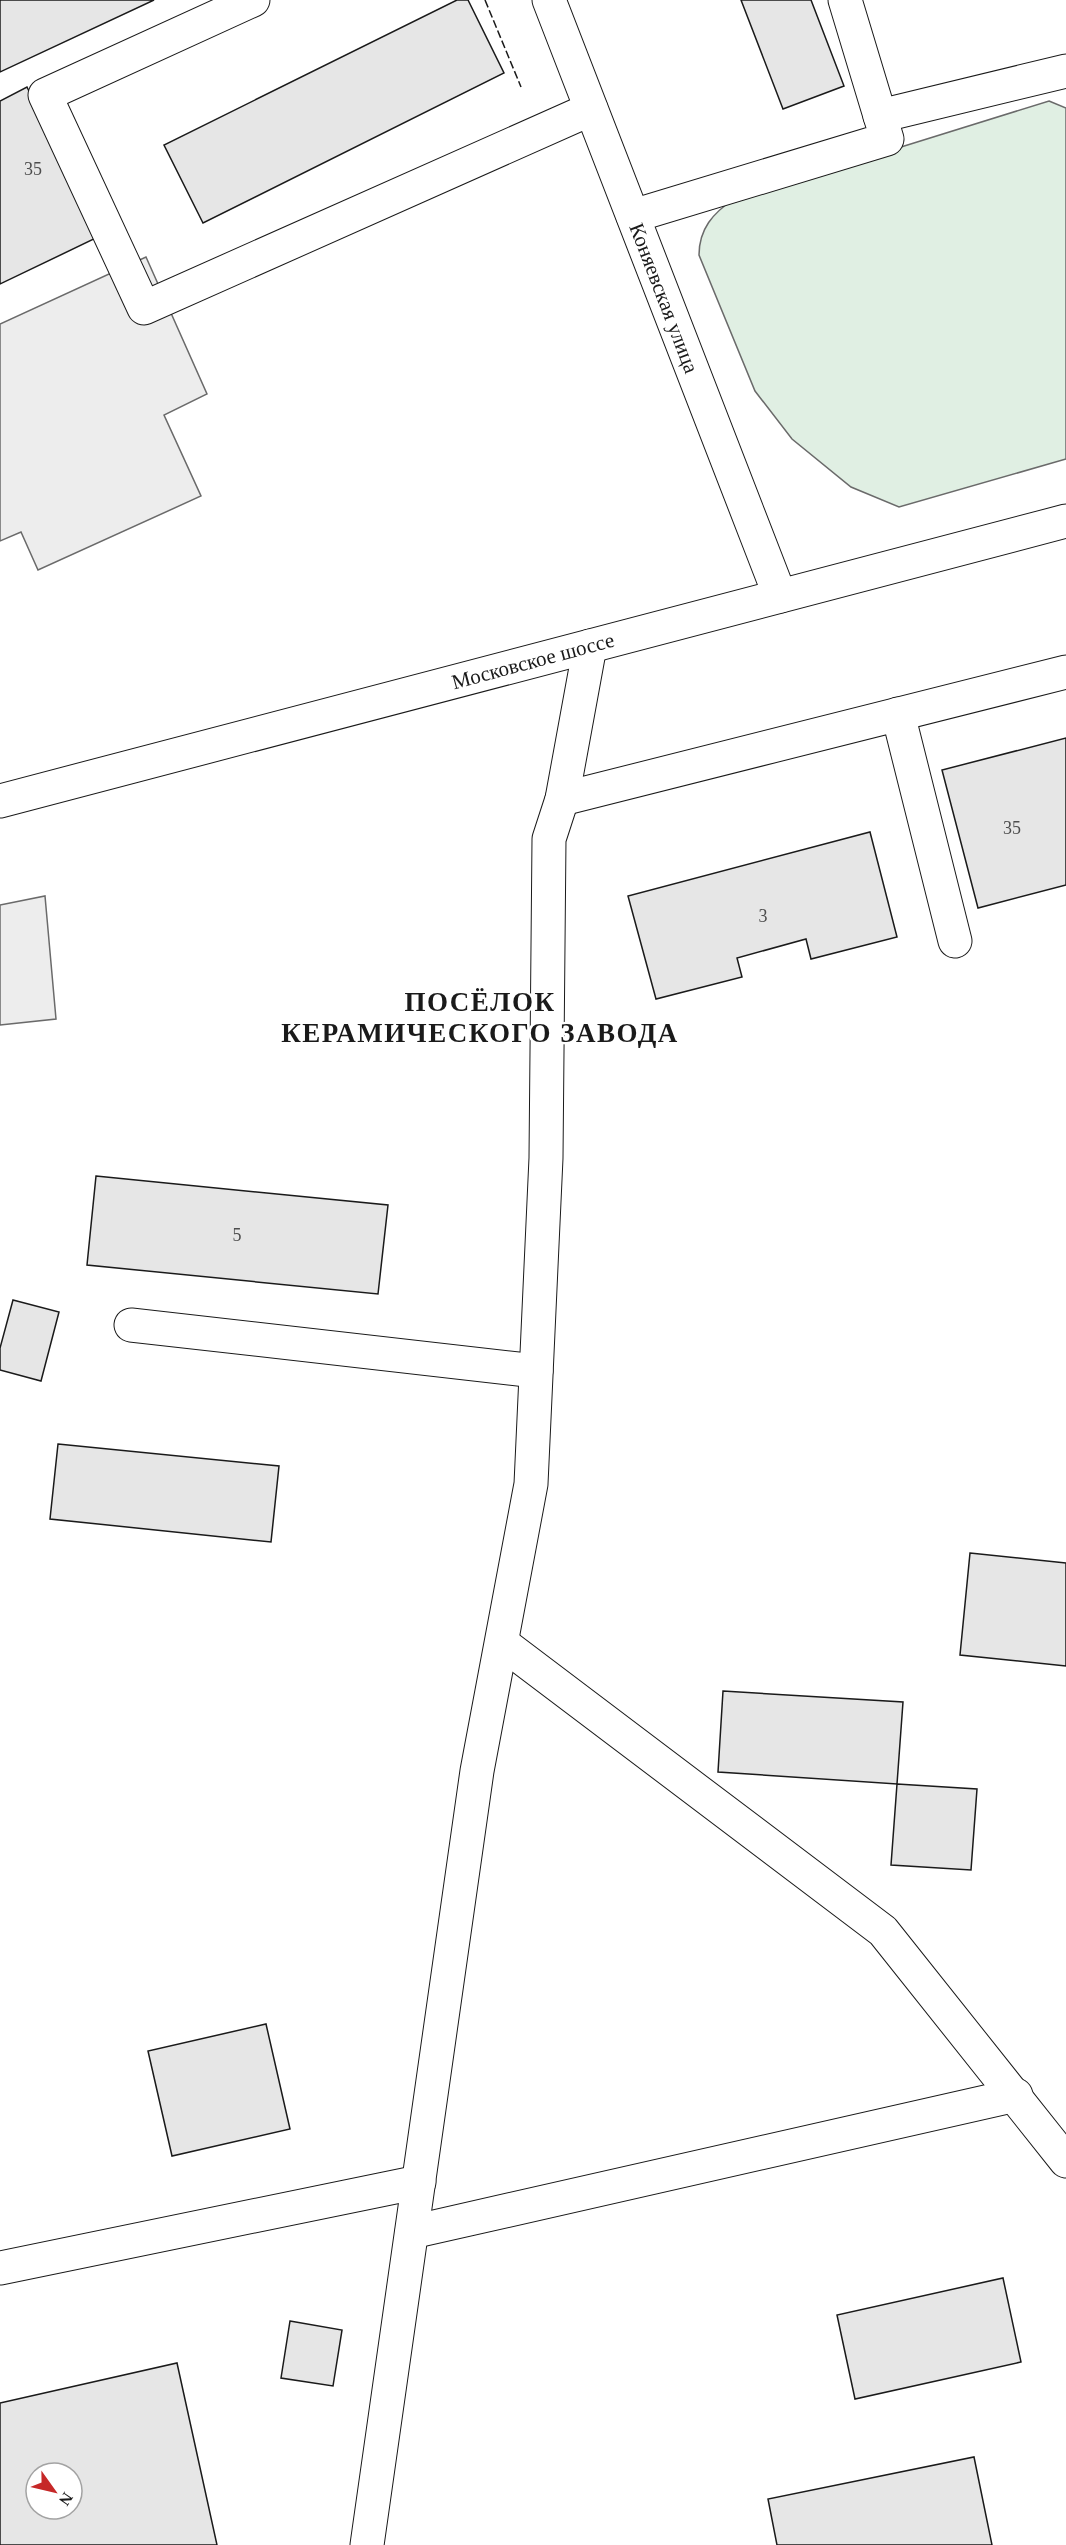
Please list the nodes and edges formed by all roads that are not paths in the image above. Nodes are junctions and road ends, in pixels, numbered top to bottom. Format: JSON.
{"nodes":[{"id":1,"x":253,"y":0,"type":"edge"},
{"id":2,"x":549,"y":0,"type":"edge"},
{"id":3,"x":845,"y":0,"type":"edge"},
{"id":4,"x":1066,"y":71,"type":"edge"},
{"id":5,"x":591,"y":109,"type":"junction"},
{"id":6,"x":880,"y":116,"type":"junction"},
{"id":7,"x":633,"y":216,"type":"junction"},
{"id":8,"x":1066,"y":521,"type":"edge"},
{"id":9,"x":780,"y":596,"type":"junction"},
{"id":10,"x":590,"y":646,"type":"junction"},
{"id":11,"x":1066,"y":672,"type":"edge"},
{"id":12,"x":898,"y":714,"type":"junction"},
{"id":13,"x":562,"y":799,"type":"junction"},
{"id":14,"x":0,"y":801,"type":"edge"},
{"id":15,"x":955,"y":941,"type":"dead end"},
{"id":16,"x":131,"y":1325,"type":"dead end"},
{"id":17,"x":536,"y":1371,"type":"junction"},
{"id":18,"x":502,"y":1643,"type":"junction"},
{"id":19,"x":1016,"y":2095,"type":"junction"},
{"id":20,"x":1066,"y":2161,"type":"edge"},
{"id":21,"x":419,"y":2182,"type":"junction"},
{"id":22,"x":412,"y":2232,"type":"junction"},
{"id":23,"x":0,"y":2268,"type":"edge"},
{"id":24,"x":367,"y":2545,"type":"edge"}],
"edges":[{"from":1,"to":5,"type":"main road"},
{"from":2,"to":5,"type":"main road","name":"Коняевская улица"},
{"from":3,"to":6,"type":"main road"},
{"from":4,"to":6,"type":"main road"},
{"from":5,"to":7,"type":"main road","name":"Коняевская улица"},
{"from":6,"to":7,"type":"main road"},
{"from":7,"to":9,"type":"main road","name":"Коняевская улица"},
{"from":8,"to":9,"type":"main road","name":"Московское шоссе"},
{"from":9,"to":10,"type":"main road","name":"Московское шоссе"},
{"from":10,"to":13,"type":"main road"},
{"from":10,"to":14,"type":"main road","name":"Московское шоссе"},
{"from":11,"to":12,"type":"main road"},
{"from":12,"to":13,"type":"main road"},
{"from":12,"to":15,"type":"main road"},
{"from":13,"to":17,"type":"main road"},
{"from":16,"to":17,"type":"main road"},
{"from":17,"to":18,"type":"main road"},
{"from":18,"to":19,"type":"main road"},
{"from":18,"to":21,"type":"main road"},
{"from":19,"to":20,"type":"main road"},
{"from":19,"to":22,"type":"main road"},
{"from":21,"to":22,"type":"main road"},
{"from":21,"to":23,"type":"main road"},
{"from":22,"to":24,"type":"main road"}]}
